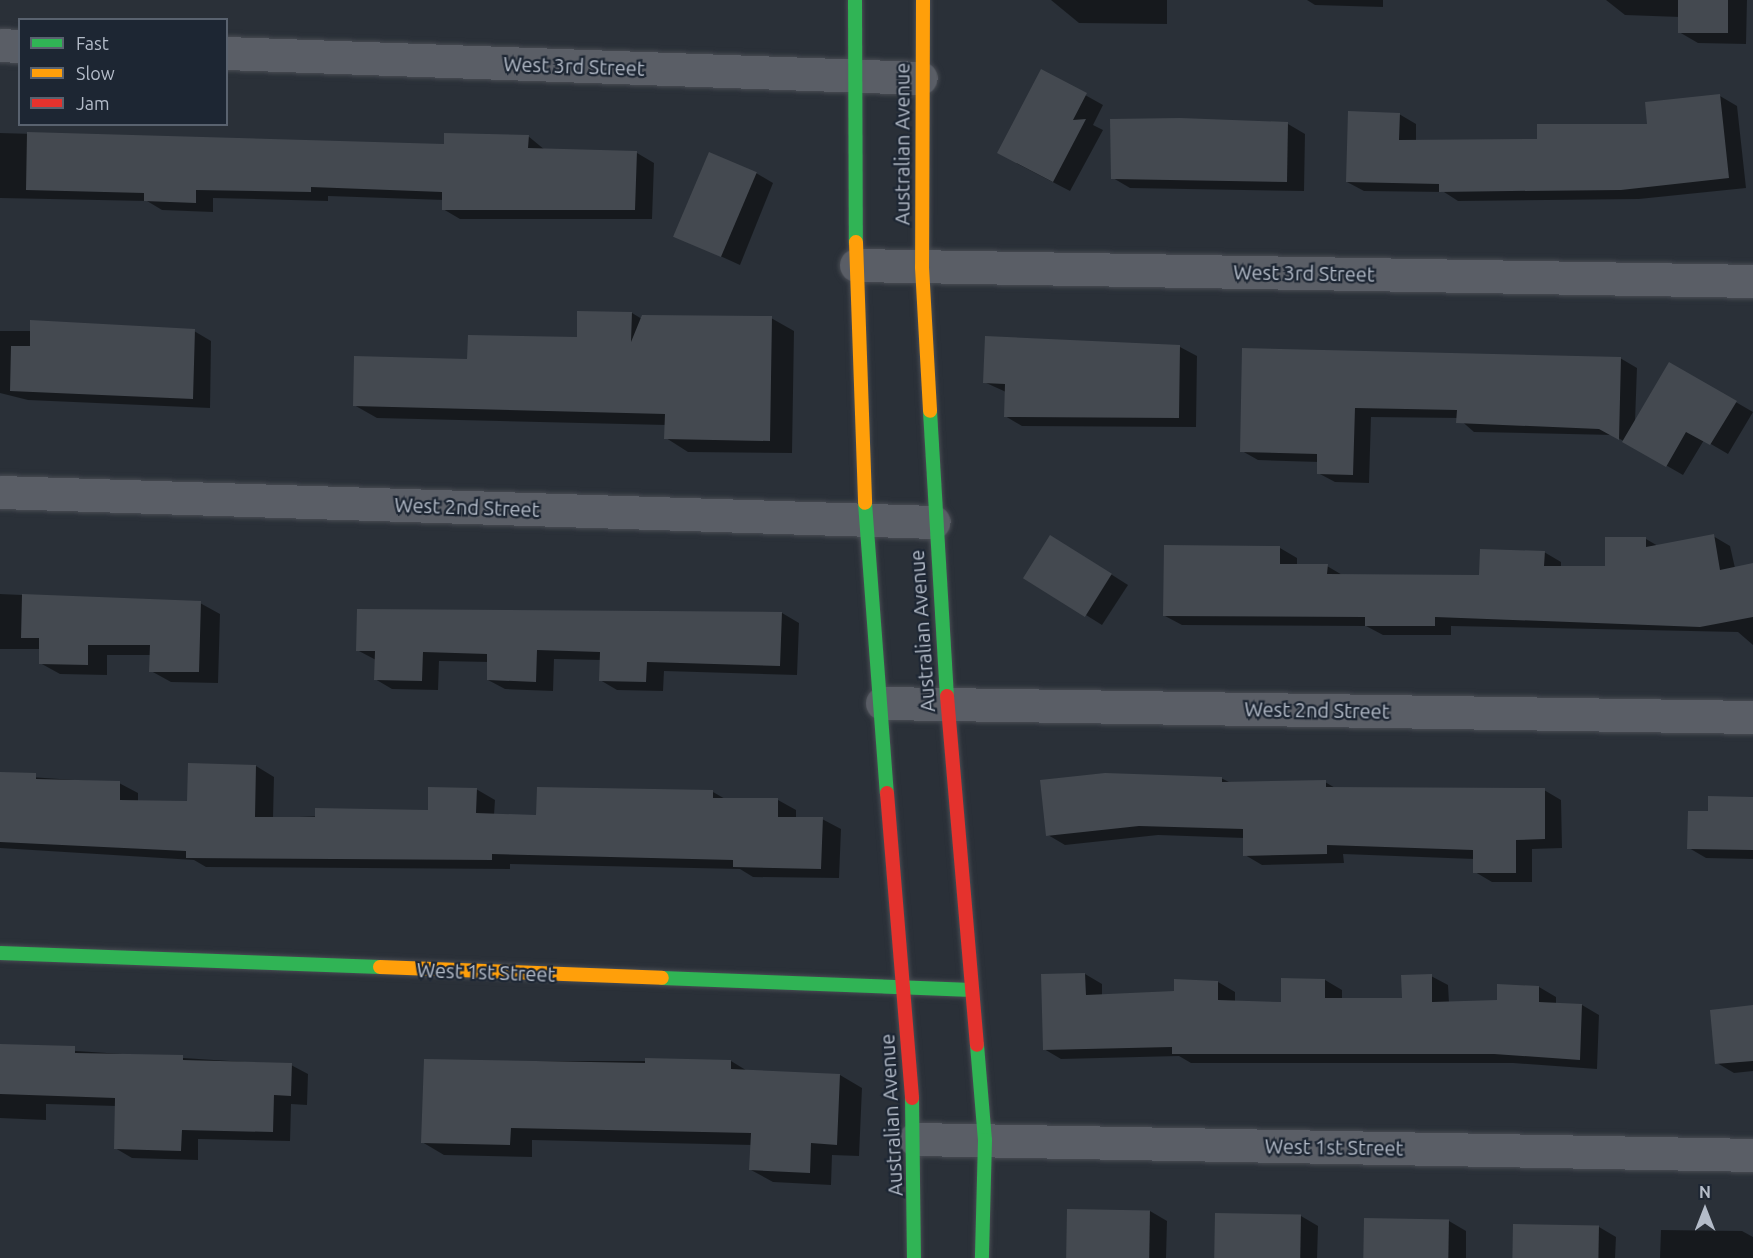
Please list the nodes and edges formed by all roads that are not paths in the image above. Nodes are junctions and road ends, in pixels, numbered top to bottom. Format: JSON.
{"nodes":[{"id":1,"x":855,"y":0,"type":"edge"},
{"id":2,"x":923,"y":0,"type":"edge"},
{"id":3,"x":0,"y":45,"type":"edge"},
{"id":4,"x":18,"y":46,"type":"edge"},
{"id":5,"x":228,"y":53,"type":"edge"},
{"id":6,"x":853,"y":76,"type":"junction"},
{"id":7,"x":921,"y":78,"type":"junction"},
{"id":8,"x":856,"y":265,"type":"junction"},
{"id":9,"x":922,"y":267,"type":"junction"},
{"id":10,"x":1753,"y":281,"type":"edge"},
{"id":11,"x":0,"y":492,"type":"edge"},
{"id":12,"x":866,"y":522,"type":"junction"},
{"id":13,"x":934,"y":522,"type":"junction"},
{"id":14,"x":882,"y":703,"type":"junction"},
{"id":15,"x":947,"y":703,"type":"junction"},
{"id":16,"x":1753,"y":717,"type":"edge"},
{"id":17,"x":0,"y":953,"type":"edge"},
{"id":18,"x":904,"y":988,"type":"junction"},
{"id":19,"x":972,"y":990,"type":"junction"},
{"id":20,"x":915,"y":1139,"type":"junction"},
{"id":21,"x":985,"y":1140,"type":"junction"},
{"id":22,"x":1753,"y":1155,"type":"edge"},
{"id":23,"x":914,"y":1258,"type":"edge"},
{"id":24,"x":982,"y":1258,"type":"edge"}],
"edges":[{"from":1,"to":6,"type":"main road","name":"Australian Avenue"},
{"from":2,"to":7,"type":"main road","name":"Australian Avenue"},
{"from":3,"to":4,"type":"street"},
{"from":5,"to":6,"type":"street","name":"West 3rd Street"},
{"from":6,"to":7,"type":"street","name":"West 3rd Street"},
{"from":6,"to":8,"type":"main road","name":"Australian Avenue"},
{"from":7,"to":9,"type":"main road","name":"Australian Avenue"},
{"from":8,"to":9,"type":"street","name":"West 3rd Street"},
{"from":8,"to":12,"type":"main road","name":"Australian Avenue"},
{"from":9,"to":10,"type":"street","name":"West 3rd Street"},
{"from":9,"to":13,"type":"main road","name":"Australian Avenue"},
{"from":11,"to":12,"type":"street","name":"West 2nd Street"},
{"from":12,"to":13,"type":"street","name":"West 2nd Street"},
{"from":12,"to":14,"type":"main road","name":"Australian Avenue"},
{"from":13,"to":15,"type":"main road","name":"Australian Avenue"},
{"from":14,"to":15,"type":"street","name":"West 2nd Street"},
{"from":14,"to":18,"type":"main road","name":"Australian Avenue"},
{"from":15,"to":16,"type":"street","name":"West 2nd Street"},
{"from":15,"to":19,"type":"main road","name":"Australian Avenue"},
{"from":17,"to":18,"type":"main road","name":"West 1st Street"},
{"from":18,"to":19,"type":"main road","name":"West 1st Street"},
{"from":18,"to":20,"type":"main road","name":"Australian Avenue"},
{"from":19,"to":21,"type":"main road","name":"Australian Avenue"},
{"from":20,"to":21,"type":"street","name":"West 1st Street"},
{"from":20,"to":23,"type":"main road","name":"Australian Avenue"},
{"from":21,"to":22,"type":"street","name":"West 1st Street"},
{"from":21,"to":24,"type":"main road","name":"Australian Avenue"}]}
